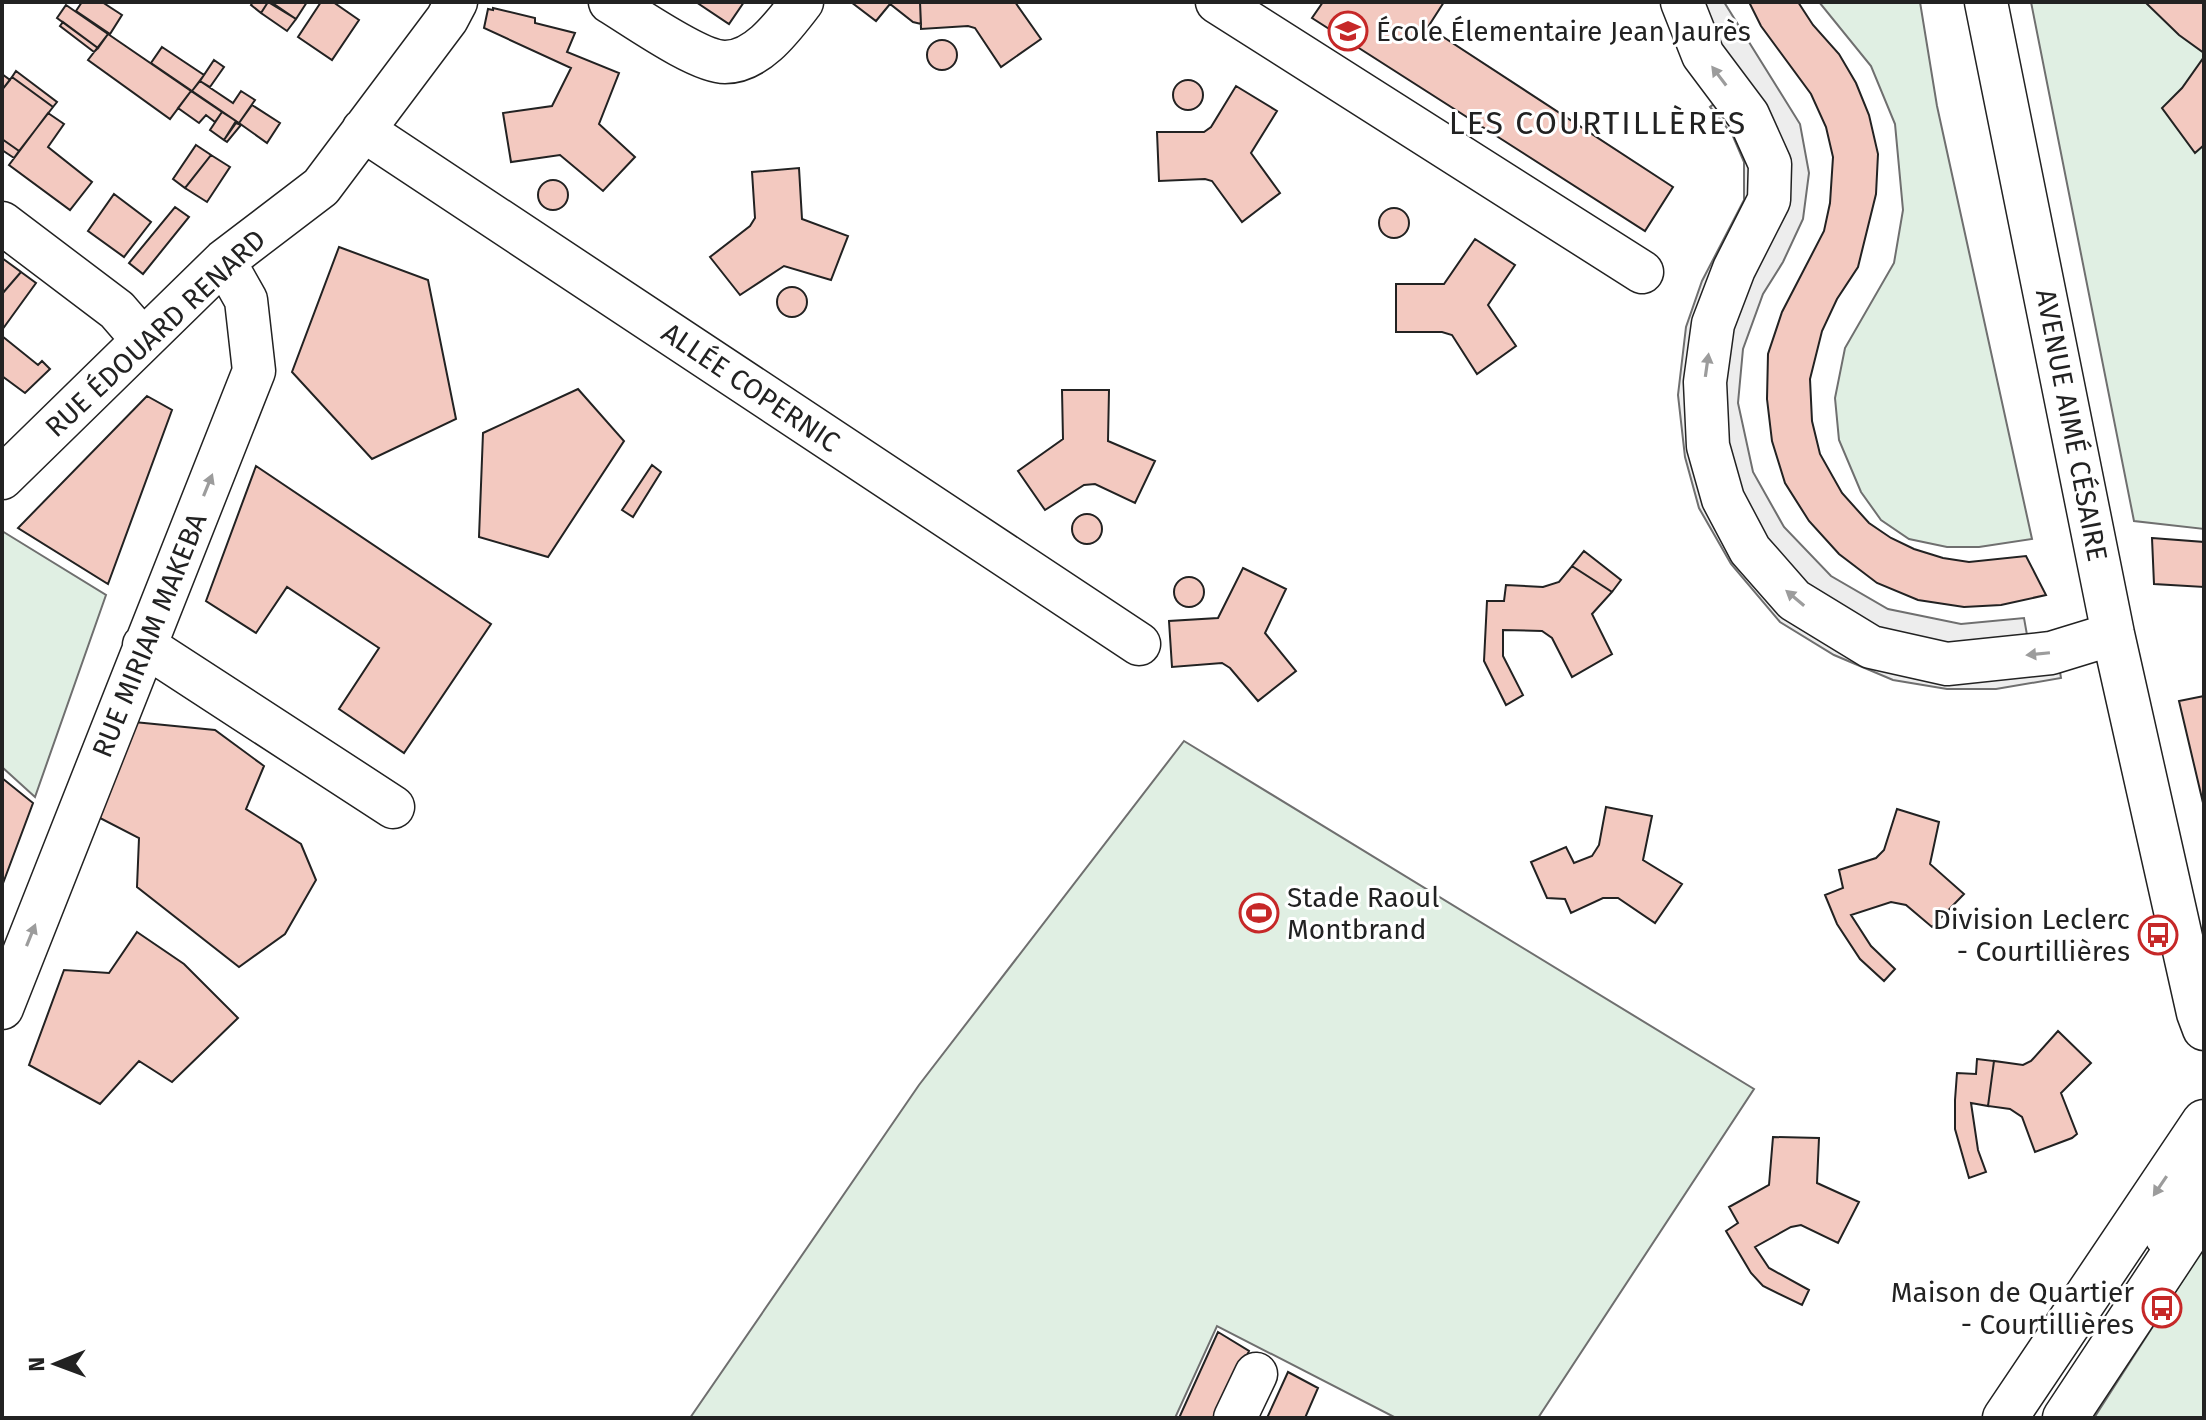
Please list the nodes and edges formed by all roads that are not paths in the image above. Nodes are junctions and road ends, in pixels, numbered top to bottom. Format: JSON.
{"nodes":[{"id":1,"x":610,"y":2,"type":"edge"},
{"id":2,"x":802,"y":2,"type":"edge"},
{"id":3,"x":1217,"y":2,"type":"edge"},
{"id":4,"x":1682,"y":2,"type":"edge"},
{"id":5,"x":1986,"y":2,"type":"edge"},
{"id":6,"x":442,"y":8,"type":"edge"},
{"id":7,"x":363,"y":130,"type":"junction"},
{"id":8,"x":2,"y":223,"type":"edge"},
{"id":9,"x":224,"y":261,"type":"junction"},
{"id":10,"x":1642,"y":272,"type":"dead end"},
{"id":11,"x":142,"y":339,"type":"junction"},
{"id":12,"x":2,"y":478,"type":"edge"},
{"id":13,"x":2113,"y":634,"type":"junction"},
{"id":14,"x":1139,"y":644,"type":"dead end"},
{"id":15,"x":144,"y":645,"type":"junction"},
{"id":16,"x":393,"y":807,"type":"dead end"},
{"id":17,"x":2160,"y":847,"type":"junction"},
{"id":18,"x":2204,"y":952,"type":"edge"},
{"id":19,"x":2,"y":1008,"type":"edge"},
{"id":20,"x":2204,"y":1029,"type":"edge"},
{"id":21,"x":2204,"y":1122,"type":"edge"},
{"id":22,"x":2204,"y":1179,"type":"edge"},
{"id":23,"x":2204,"y":1208,"type":"edge"},
{"id":24,"x":1256,"y":1374,"type":"dead end"},
{"id":25,"x":1235,"y":1418,"type":"edge"},
{"id":26,"x":2005,"y":1418,"type":"edge"},
{"id":27,"x":2047,"y":1418,"type":"edge"},
{"id":28,"x":2065,"y":1418,"type":"edge"}],
"edges":[{"from":1,"to":2,"type":"street"},
{"from":3,"to":10,"type":"street"},
{"from":13,"to":4,"type":"street","one_way":true},
{"from":5,"to":13,"type":"street","name":"AVENUE AIMÉ CÉSAIRE"},
{"from":6,"to":7,"type":"street","name":"RUE ÉDOUARD RENARD"},
{"from":7,"to":9,"type":"street","name":"RUE ÉDOUARD RENARD"},
{"from":7,"to":14,"type":"street","name":"ALLÉE COPERNIC"},
{"from":8,"to":11,"type":"street"},
{"from":9,"to":11,"type":"street","name":"RUE ÉDOUARD RENARD"},
{"from":15,"to":9,"type":"street","name":"RUE MIRIAM MAKEBA","one_way":true},
{"from":11,"to":12,"type":"street","name":"RUE ÉDOUARD RENARD"},
{"from":13,"to":17,"type":"street","name":"AVENUE AIMÉ CÉSAIRE"},
{"from":15,"to":16,"type":"street"},
{"from":19,"to":15,"type":"street","name":"RUE MIRIAM MAKEBA","one_way":true},
{"from":17,"to":18,"type":"street","name":"AVENUE AIMÉ CÉSAIRE"},
{"from":17,"to":20,"type":"street","name":"AVENUE AIMÉ CÉSAIRE"},
{"from":21,"to":26,"type":"main road","one_way":true},
{"from":22,"to":27,"type":"street"},
{"from":23,"to":28,"type":"main road"},
{"from":24,"to":25,"type":"street"}]}
